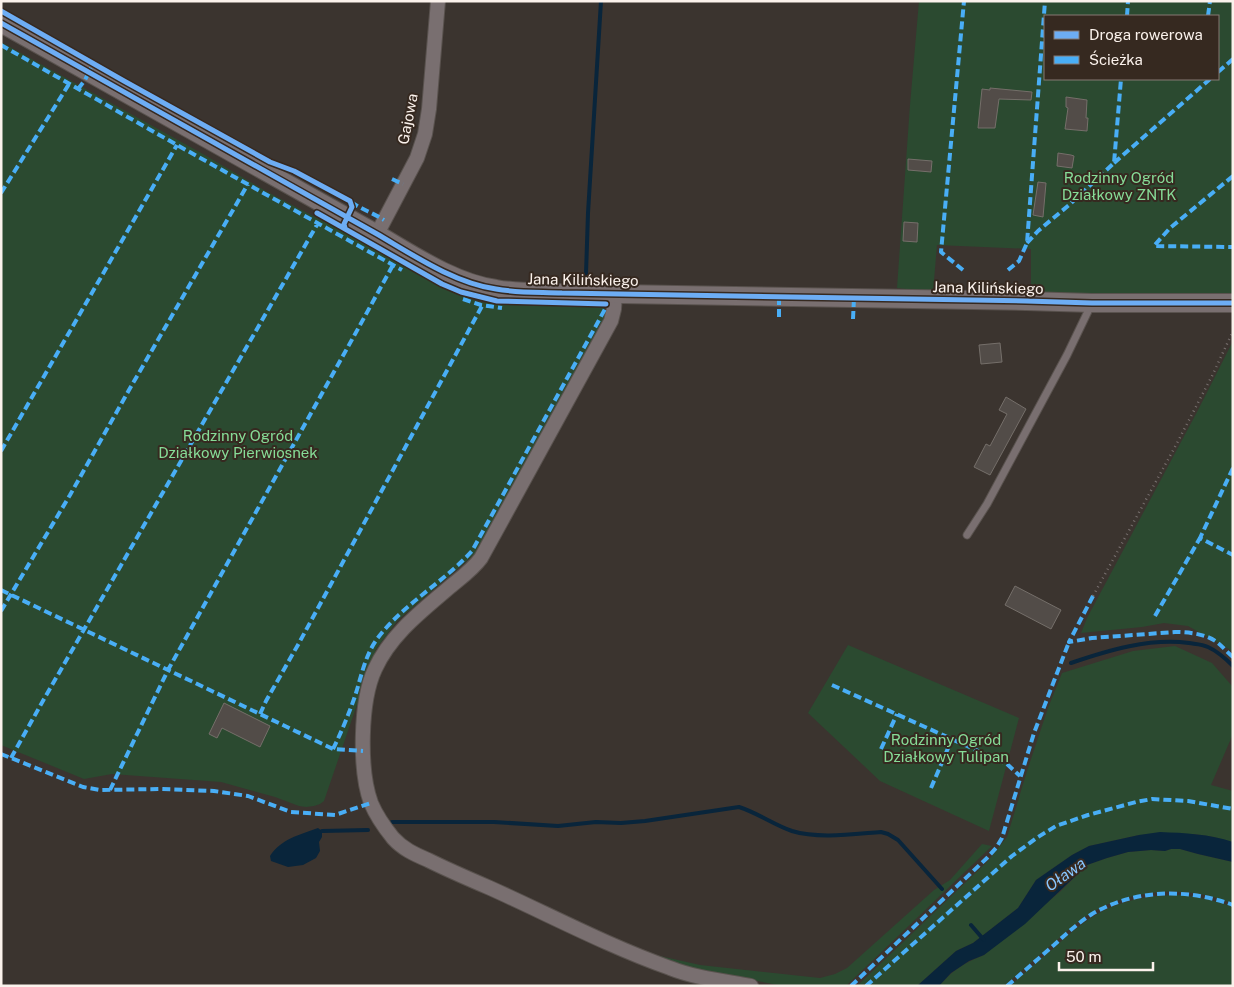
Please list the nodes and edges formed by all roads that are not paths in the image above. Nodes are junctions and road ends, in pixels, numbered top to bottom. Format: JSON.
{"nodes":[{"id":1,"x":438,"y":1,"type":"edge"},
{"id":2,"x":1,"y":23,"type":"edge"},
{"id":3,"x":377,"y":234,"type":"junction"},
{"id":4,"x":615,"y":294,"type":"junction"},
{"id":5,"x":1092,"y":303,"type":"junction"},
{"id":6,"x":1233,"y":303,"type":"edge"},
{"id":7,"x":968,"y":535,"type":"dead end"},
{"id":8,"x":751,"y":986,"type":"edge"}],
"edges":[{"from":1,"to":3,"type":"street","name":"Gajowa"},
{"from":2,"to":3,"type":"street","name":"Jana Kilińskiego"},
{"from":3,"to":4,"type":"street","name":"Jana Kilińskiego"},
{"from":4,"to":5,"type":"street","name":"Jana Kilińskiego"},
{"from":4,"to":8,"type":"street"},
{"from":5,"to":6,"type":"street","name":"Jana Kilińskiego"},
{"from":5,"to":7,"type":"lane"}]}
